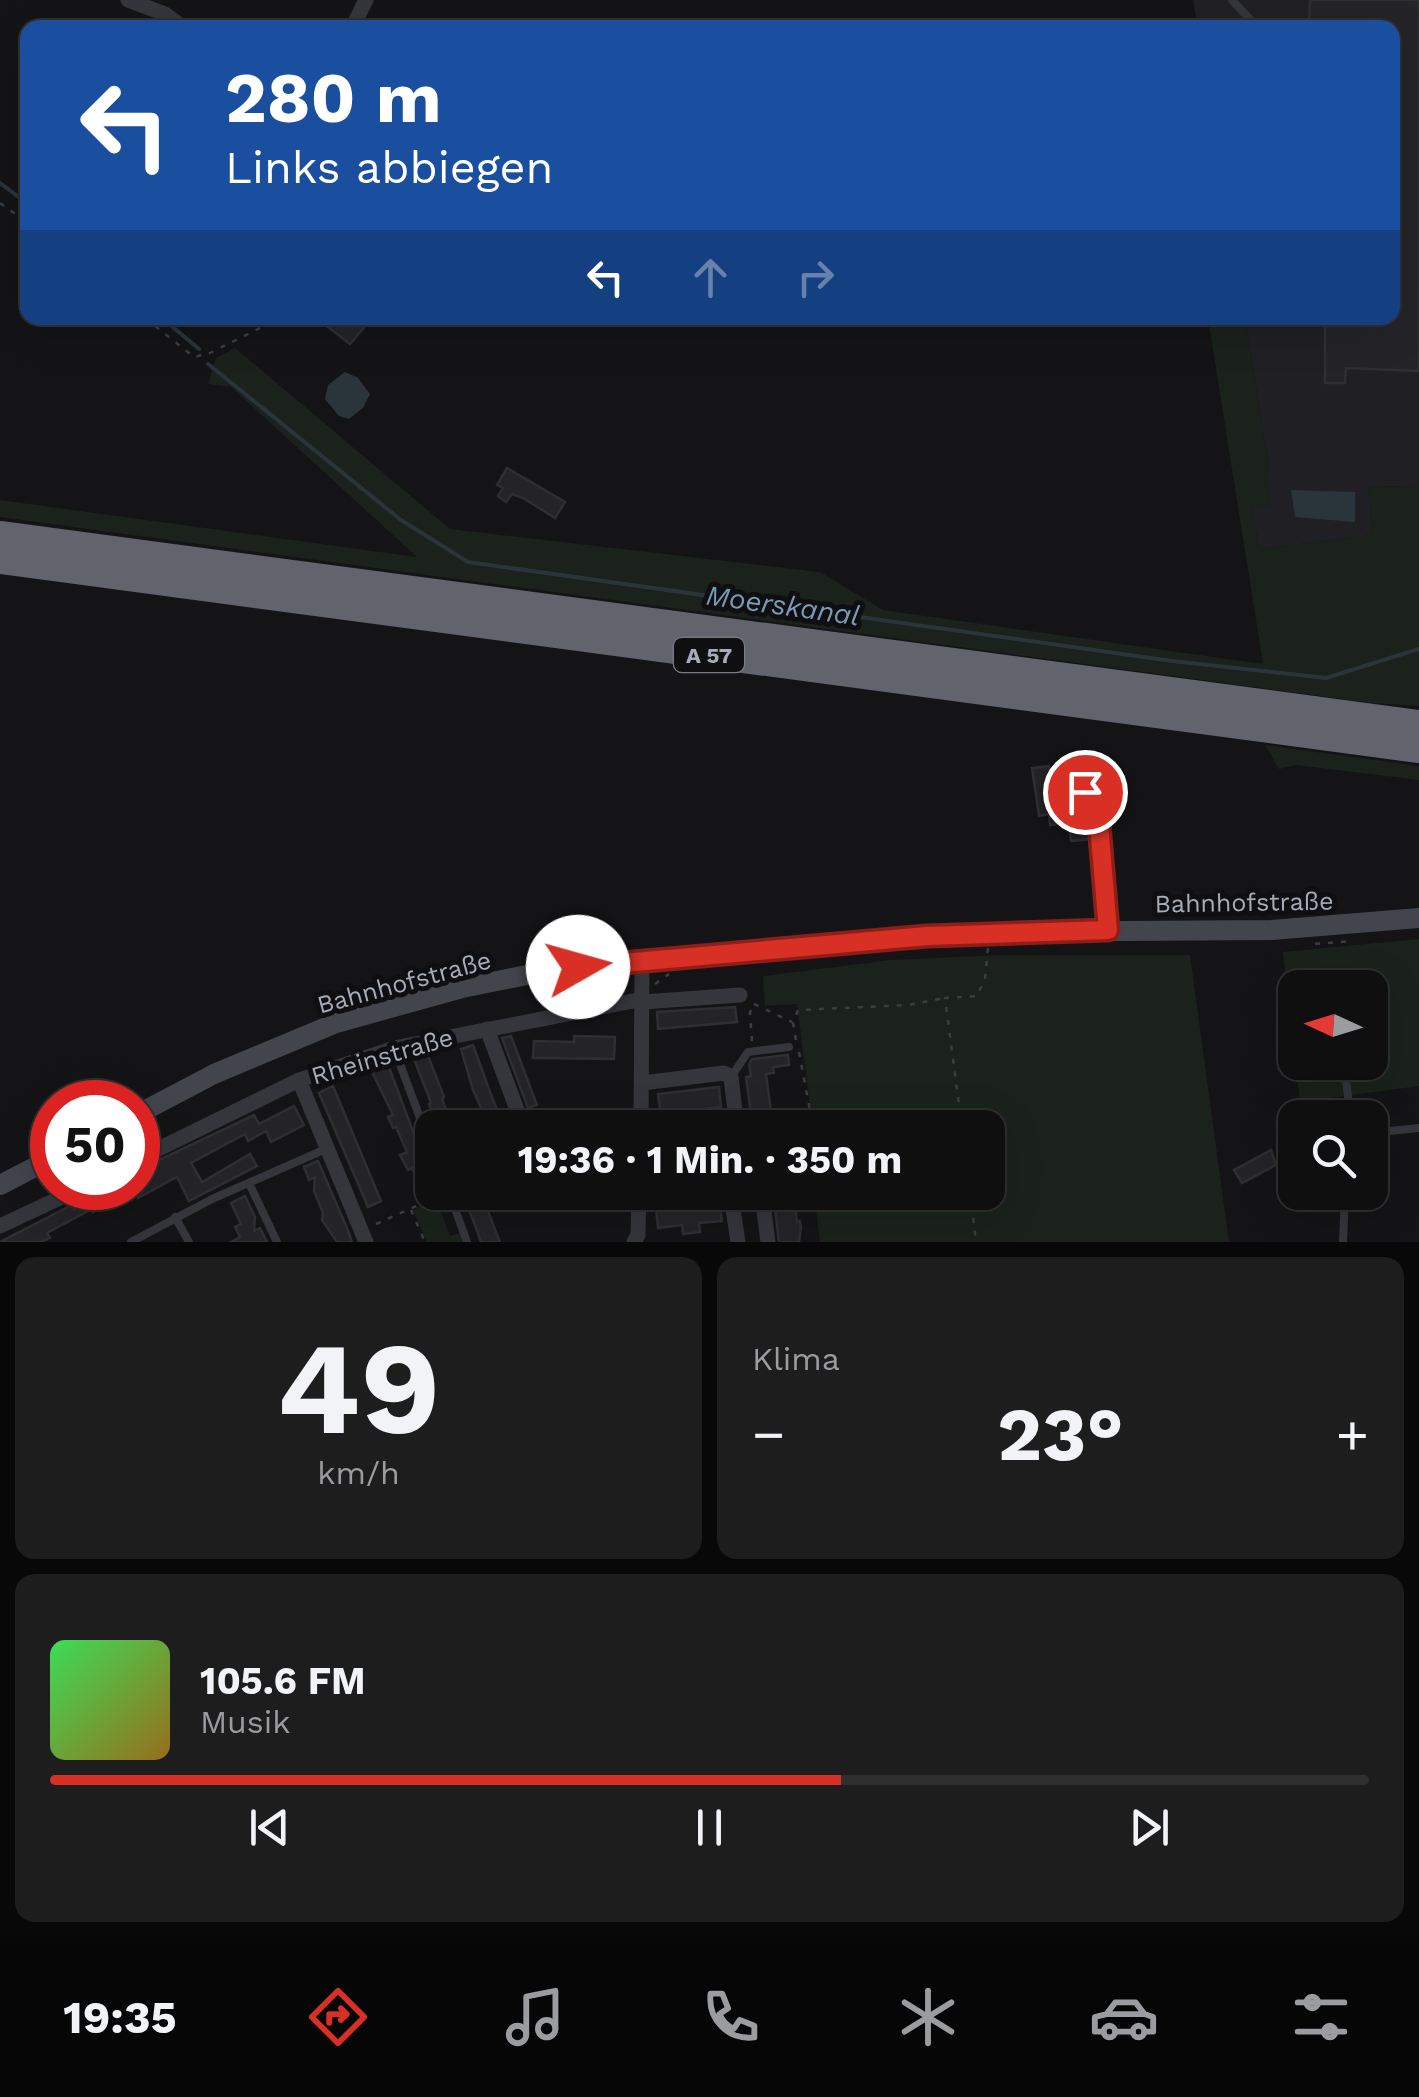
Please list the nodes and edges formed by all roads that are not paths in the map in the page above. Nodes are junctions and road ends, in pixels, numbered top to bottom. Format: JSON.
{"nodes":[{"id":1,"x":128,"y":0,"type":"edge"},
{"id":2,"x":1232,"y":0,"type":"edge"},
{"id":3,"x":173,"y":20,"type":"edge"},
{"id":4,"x":1251,"y":20,"type":"edge"},
{"id":5,"x":0,"y":535,"type":"edge"},
{"id":6,"x":0,"y":560,"type":"edge"},
{"id":7,"x":1419,"y":724,"type":"edge"},
{"id":8,"x":1419,"y":749,"type":"edge"},
{"id":9,"x":1085,"y":792,"type":"dead end"},
{"id":10,"x":1419,"y":918,"type":"edge"},
{"id":11,"x":1108,"y":930,"type":"junction"},
{"id":12,"x":642,"y":959,"type":"junction"},
{"id":13,"x":740,"y":995,"type":"dead end"},
{"id":14,"x":643,"y":996,"type":"junction"},
{"id":15,"x":487,"y":1029,"type":"junction"},
{"id":16,"x":789,"y":1047,"type":"dead end"},
{"id":17,"x":394,"y":1048,"type":"junction"},
{"id":18,"x":731,"y":1077,"type":"junction"},
{"id":19,"x":299,"y":1080,"type":"junction"},
{"id":20,"x":642,"y":1083,"type":"junction"},
{"id":21,"x":160,"y":1102,"type":"edge"},
{"id":22,"x":417,"y":1110,"type":"edge"},
{"id":23,"x":517,"y":1110,"type":"edge"},
{"id":24,"x":641,"y":1110,"type":"edge"},
{"id":25,"x":735,"y":1110,"type":"edge"},
{"id":26,"x":1419,"y":1128,"type":"edge"},
{"id":27,"x":1388,"y":1131,"type":"edge"},
{"id":28,"x":328,"y":1148,"type":"junction"},
{"id":29,"x":160,"y":1149,"type":"edge"},
{"id":30,"x":30,"y":1169,"type":"edge"},
{"id":31,"x":249,"y":1183,"type":"junction"},
{"id":32,"x":0,"y":1184,"type":"edge"},
{"id":33,"x":34,"y":1210,"type":"edge"},
{"id":34,"x":455,"y":1210,"type":"edge"},
{"id":35,"x":639,"y":1210,"type":"edge"},
{"id":36,"x":734,"y":1210,"type":"edge"},
{"id":37,"x":764,"y":1210,"type":"edge"},
{"id":38,"x":1344,"y":1210,"type":"edge"},
{"id":39,"x":175,"y":1218,"type":"junction"},
{"id":40,"x":0,"y":1226,"type":"edge"},
{"id":41,"x":364,"y":1236,"type":"edge"},
{"id":42,"x":131,"y":1242,"type":"edge"},
{"id":43,"x":188,"y":1242,"type":"edge"},
{"id":44,"x":277,"y":1242,"type":"edge"},
{"id":45,"x":467,"y":1242,"type":"edge"},
{"id":46,"x":634,"y":1242,"type":"edge"},
{"id":47,"x":738,"y":1242,"type":"edge"},
{"id":48,"x":768,"y":1242,"type":"edge"},
{"id":49,"x":1343,"y":1242,"type":"edge"}],
"edges":[{"from":1,"to":3,"type":"street"},
{"from":2,"to":4,"type":"lane"},
{"from":5,"to":7,"type":"highway","number":"A 57"},
{"from":6,"to":8,"type":"highway","number":"A 57"},
{"from":9,"to":11,"type":"lane"},
{"from":10,"to":11,"type":"main road","name":"Bahnhofstraße"},
{"from":11,"to":12,"type":"main road","name":"Bahnhofstraße"},
{"from":12,"to":14,"type":"street"},
{"from":12,"to":21,"type":"main road","name":"Bahnhofstraße"},
{"from":13,"to":14,"type":"street","name":"Rheinstraße"},
{"from":14,"to":15,"type":"street","name":"Rheinstraße"},
{"from":14,"to":20,"type":"street"},
{"from":15,"to":17,"type":"street","name":"Rheinstraße"},
{"from":15,"to":23,"type":"street"},
{"from":16,"to":18,"type":"lane"},
{"from":17,"to":19,"type":"street","name":"Rheinstraße"},
{"from":17,"to":22,"type":"lane"},
{"from":18,"to":20,"type":"street"},
{"from":18,"to":25,"type":"street"},
{"from":19,"to":28,"type":"street"},
{"from":19,"to":29,"type":"street","name":"Rheinstraße"},
{"from":20,"to":24,"type":"street"},
{"from":26,"to":27,"type":"lane"},
{"from":28,"to":31,"type":"lane"},
{"from":28,"to":41,"type":"street"},
{"from":30,"to":32,"type":"main road"},
{"from":31,"to":39,"type":"lane"},
{"from":31,"to":44,"type":"lane"},
{"from":33,"to":40,"type":"street"},
{"from":34,"to":45,"type":"lane"},
{"from":35,"to":46,"type":"street"},
{"from":36,"to":47,"type":"street"},
{"from":37,"to":48,"type":"street"},
{"from":38,"to":49,"type":"lane"},
{"from":39,"to":42,"type":"lane"},
{"from":39,"to":43,"type":"lane"}]}
